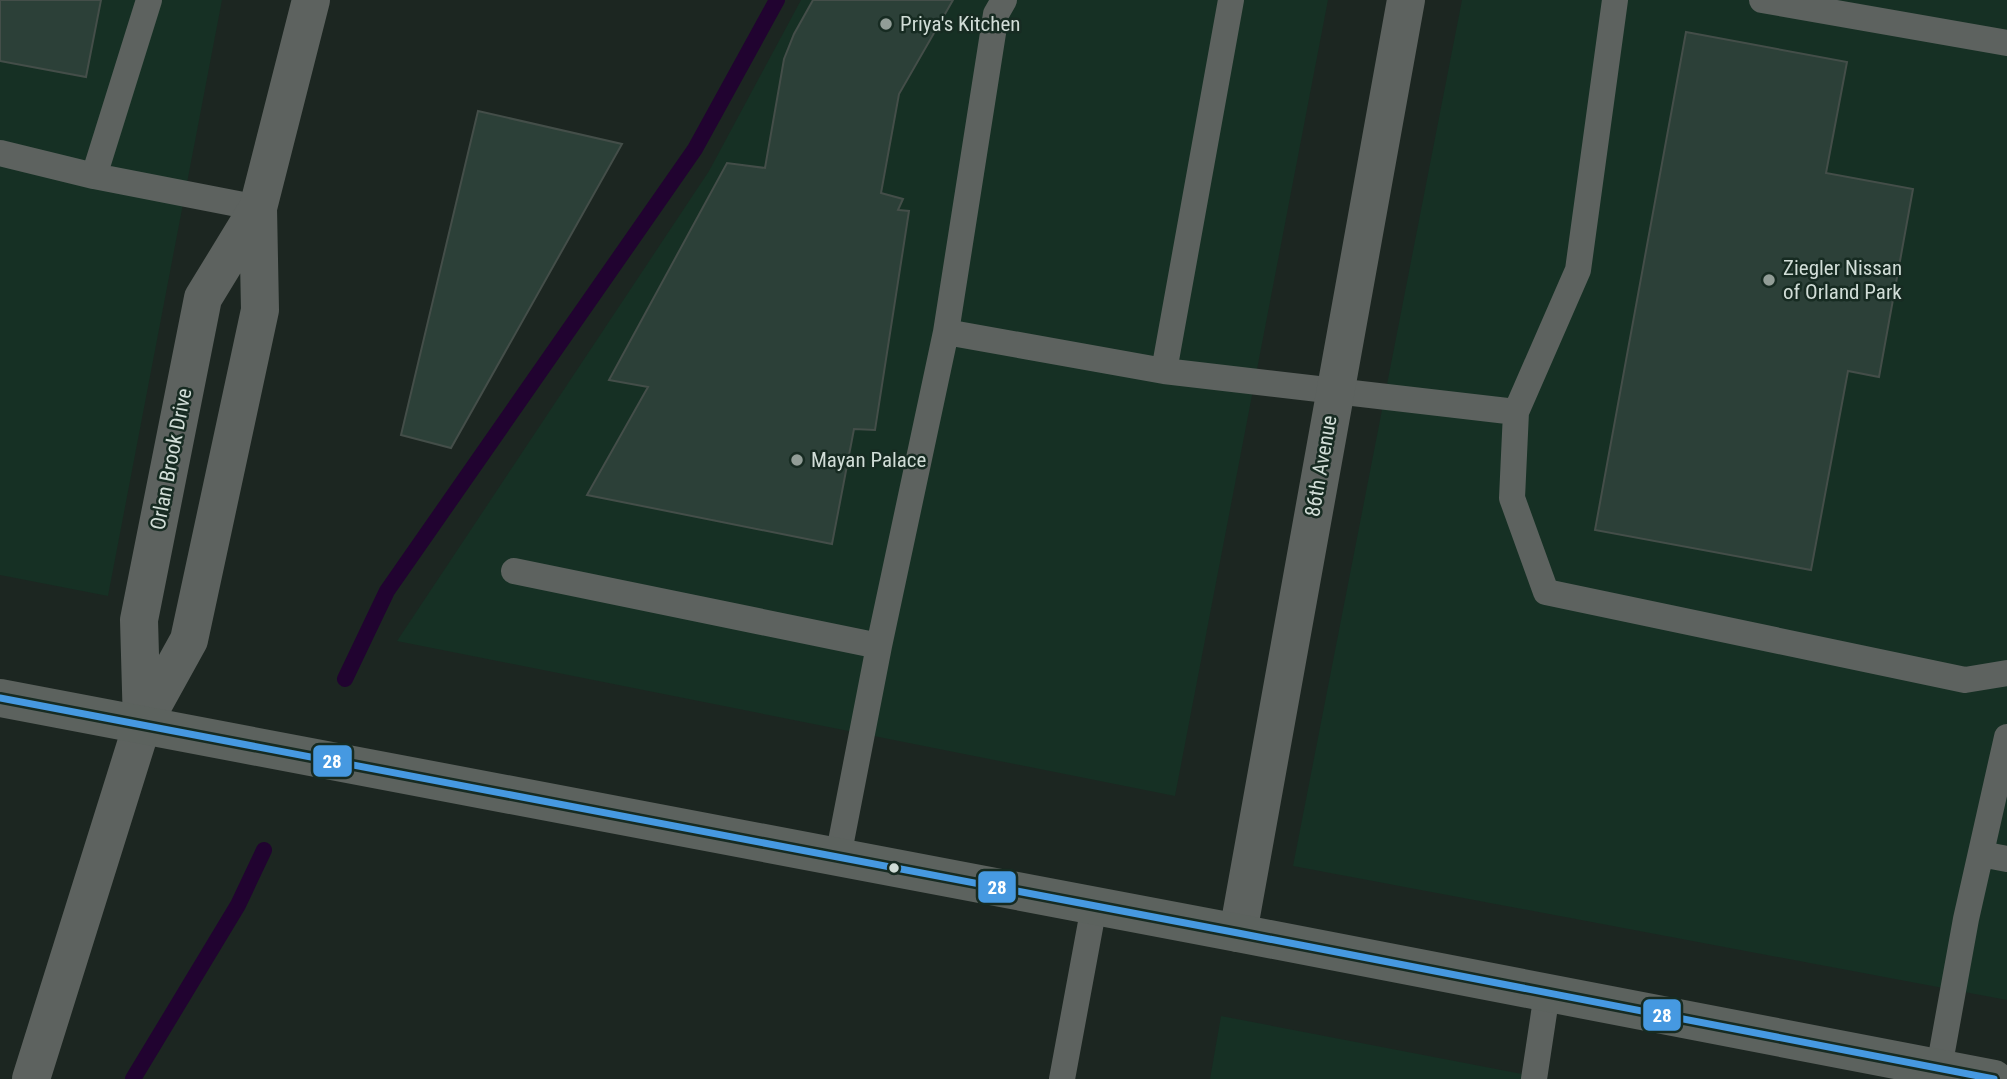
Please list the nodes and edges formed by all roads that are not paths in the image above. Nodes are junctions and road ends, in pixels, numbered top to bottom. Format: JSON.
{"nodes":[{"id":1,"x":149,"y":0,"type":"edge"},
{"id":2,"x":311,"y":0,"type":"edge"},
{"id":3,"x":1004,"y":0,"type":"edge"},
{"id":4,"x":1231,"y":0,"type":"edge"},
{"id":5,"x":1406,"y":0,"type":"edge"},
{"id":6,"x":1615,"y":0,"type":"edge"},
{"id":7,"x":1762,"y":0,"type":"edge"},
{"id":8,"x":2007,"y":43,"type":"edge"},
{"id":9,"x":0,"y":153,"type":"edge"},
{"id":10,"x":94,"y":176,"type":"junction"},
{"id":11,"x":258,"y":208,"type":"junction"},
{"id":12,"x":946,"y":332,"type":"junction"},
{"id":13,"x":1164,"y":371,"type":"junction"},
{"id":14,"x":1334,"y":392,"type":"junction"},
{"id":15,"x":1516,"y":412,"type":"junction"},
{"id":16,"x":514,"y":571,"type":"dead end"},
{"id":17,"x":879,"y":646,"type":"junction"},
{"id":18,"x":2007,"y":673,"type":"edge"},
{"id":19,"x":0,"y":698,"type":"edge"},
{"id":20,"x":142,"y":725,"type":"junction"},
{"id":21,"x":2007,"y":737,"type":"edge"},
{"id":22,"x":1981,"y":854,"type":"junction"},
{"id":23,"x":838,"y":857,"type":"junction"},
{"id":24,"x":2007,"y":859,"type":"edge"},
{"id":25,"x":1094,"y":905,"type":"junction"},
{"id":26,"x":1238,"y":933,"type":"junction"},
{"id":27,"x":1547,"y":993,"type":"junction"},
{"id":28,"x":1939,"y":1068,"type":"junction"},
{"id":29,"x":31,"y":1079,"type":"edge"},
{"id":30,"x":1062,"y":1079,"type":"edge"},
{"id":31,"x":1534,"y":1079,"type":"edge"},
{"id":32,"x":1994,"y":1079,"type":"edge"}],
"edges":[{"from":1,"to":10,"type":"lane"},
{"from":2,"to":11,"type":"street","name":"Orlan Brook Drive"},
{"from":3,"to":12,"type":"lane"},
{"from":4,"to":13,"type":"lane"},
{"from":5,"to":14,"type":"street","name":"86th Avenue"},
{"from":6,"to":15,"type":"lane"},
{"from":7,"to":8,"type":"lane"},
{"from":9,"to":10,"type":"lane"},
{"from":10,"to":11,"type":"lane"},
{"from":11,"to":20,"type":"street","name":"Orlan Brook Drive"},
{"from":11,"to":20,"type":"street","name":"Orlan Brook Drive"},
{"from":12,"to":13,"type":"lane"},
{"from":12,"to":17,"type":"lane"},
{"from":13,"to":14,"type":"lane"},
{"from":14,"to":15,"type":"lane"},
{"from":14,"to":26,"type":"street","name":"86th Avenue"},
{"from":15,"to":18,"type":"lane"},
{"from":16,"to":17,"type":"lane"},
{"from":17,"to":23,"type":"lane"},
{"from":19,"to":20,"type":"main road"},
{"from":20,"to":23,"type":"main road"},
{"from":20,"to":29,"type":"street","name":"Orlan Brook Drive"},
{"from":21,"to":22,"type":"lane"},
{"from":22,"to":24,"type":"lane"},
{"from":22,"to":28,"type":"lane"},
{"from":23,"to":25,"type":"main road"},
{"from":25,"to":26,"type":"main road"},
{"from":25,"to":30,"type":"lane"},
{"from":26,"to":27,"type":"main road"},
{"from":27,"to":28,"type":"main road"},
{"from":27,"to":31,"type":"lane"},
{"from":28,"to":32,"type":"main road"}]}
